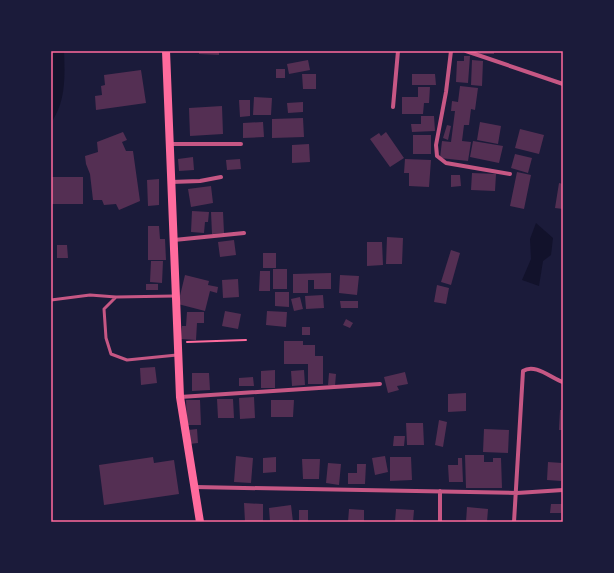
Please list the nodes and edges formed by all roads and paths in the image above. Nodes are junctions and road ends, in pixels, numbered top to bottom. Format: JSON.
{"nodes":[{"id":1,"x":166,"y":51,"type":"edge"},
{"id":2,"x":398,"y":51,"type":"edge"},
{"id":3,"x":451,"y":51,"type":"edge"},
{"id":4,"x":466,"y":51,"type":"edge"},
{"id":5,"x":563,"y":84,"type":"edge"},
{"id":6,"x":392,"y":107,"type":"dead end"},
{"id":7,"x":170,"y":144,"type":"junction"},
{"id":8,"x":241,"y":144,"type":"dead end"},
{"id":9,"x":510,"y":174,"type":"dead end"},
{"id":10,"x":221,"y":177,"type":"dead end"},
{"id":11,"x":172,"y":182,"type":"junction"},
{"id":12,"x":244,"y":233,"type":"dead end"},
{"id":13,"x":174,"y":240,"type":"junction"},
{"id":14,"x":176,"y":296,"type":"junction"},
{"id":15,"x":116,"y":297,"type":"junction"},
{"id":16,"x":51,"y":300,"type":"edge"},
{"id":17,"x":246,"y":340,"type":"dead end"},
{"id":18,"x":178,"y":342,"type":"junction"},
{"id":19,"x":178,"y":355,"type":"junction"},
{"id":20,"x":563,"y":382,"type":"edge"},
{"id":21,"x":380,"y":384,"type":"dead end"},
{"id":22,"x":180,"y":397,"type":"junction"},
{"id":23,"x":194,"y":487,"type":"junction"},
{"id":24,"x":563,"y":490,"type":"edge"},
{"id":25,"x":440,"y":491,"type":"junction"},
{"id":26,"x":517,"y":493,"type":"junction"},
{"id":27,"x":200,"y":522,"type":"edge"},
{"id":28,"x":440,"y":522,"type":"edge"},
{"id":29,"x":514,"y":522,"type":"edge"}],
"edges":[{"from":1,"to":7,"type":"main road"},
{"from":2,"to":6,"type":"street"},
{"from":3,"to":9,"type":"street"},
{"from":4,"to":5,"type":"street"},
{"from":7,"to":8,"type":"street"},
{"from":7,"to":11,"type":"main road"},
{"from":10,"to":11,"type":"street"},
{"from":11,"to":13,"type":"main road"},
{"from":12,"to":13,"type":"street"},
{"from":13,"to":14,"type":"main road"},
{"from":14,"to":15,"type":"lane"},
{"from":14,"to":18,"type":"main road"},
{"from":15,"to":16,"type":"lane"},
{"from":15,"to":19,"type":"lane"},
{"from":17,"to":18,"type":"path"},
{"from":18,"to":19,"type":"main road"},
{"from":19,"to":22,"type":"main road"},
{"from":20,"to":26,"type":"street"},
{"from":21,"to":22,"type":"street"},
{"from":22,"to":23,"type":"main road"},
{"from":23,"to":25,"type":"street"},
{"from":23,"to":27,"type":"main road"},
{"from":24,"to":26,"type":"street"},
{"from":25,"to":26,"type":"street"},
{"from":25,"to":28,"type":"street"},
{"from":26,"to":29,"type":"street"}]}
